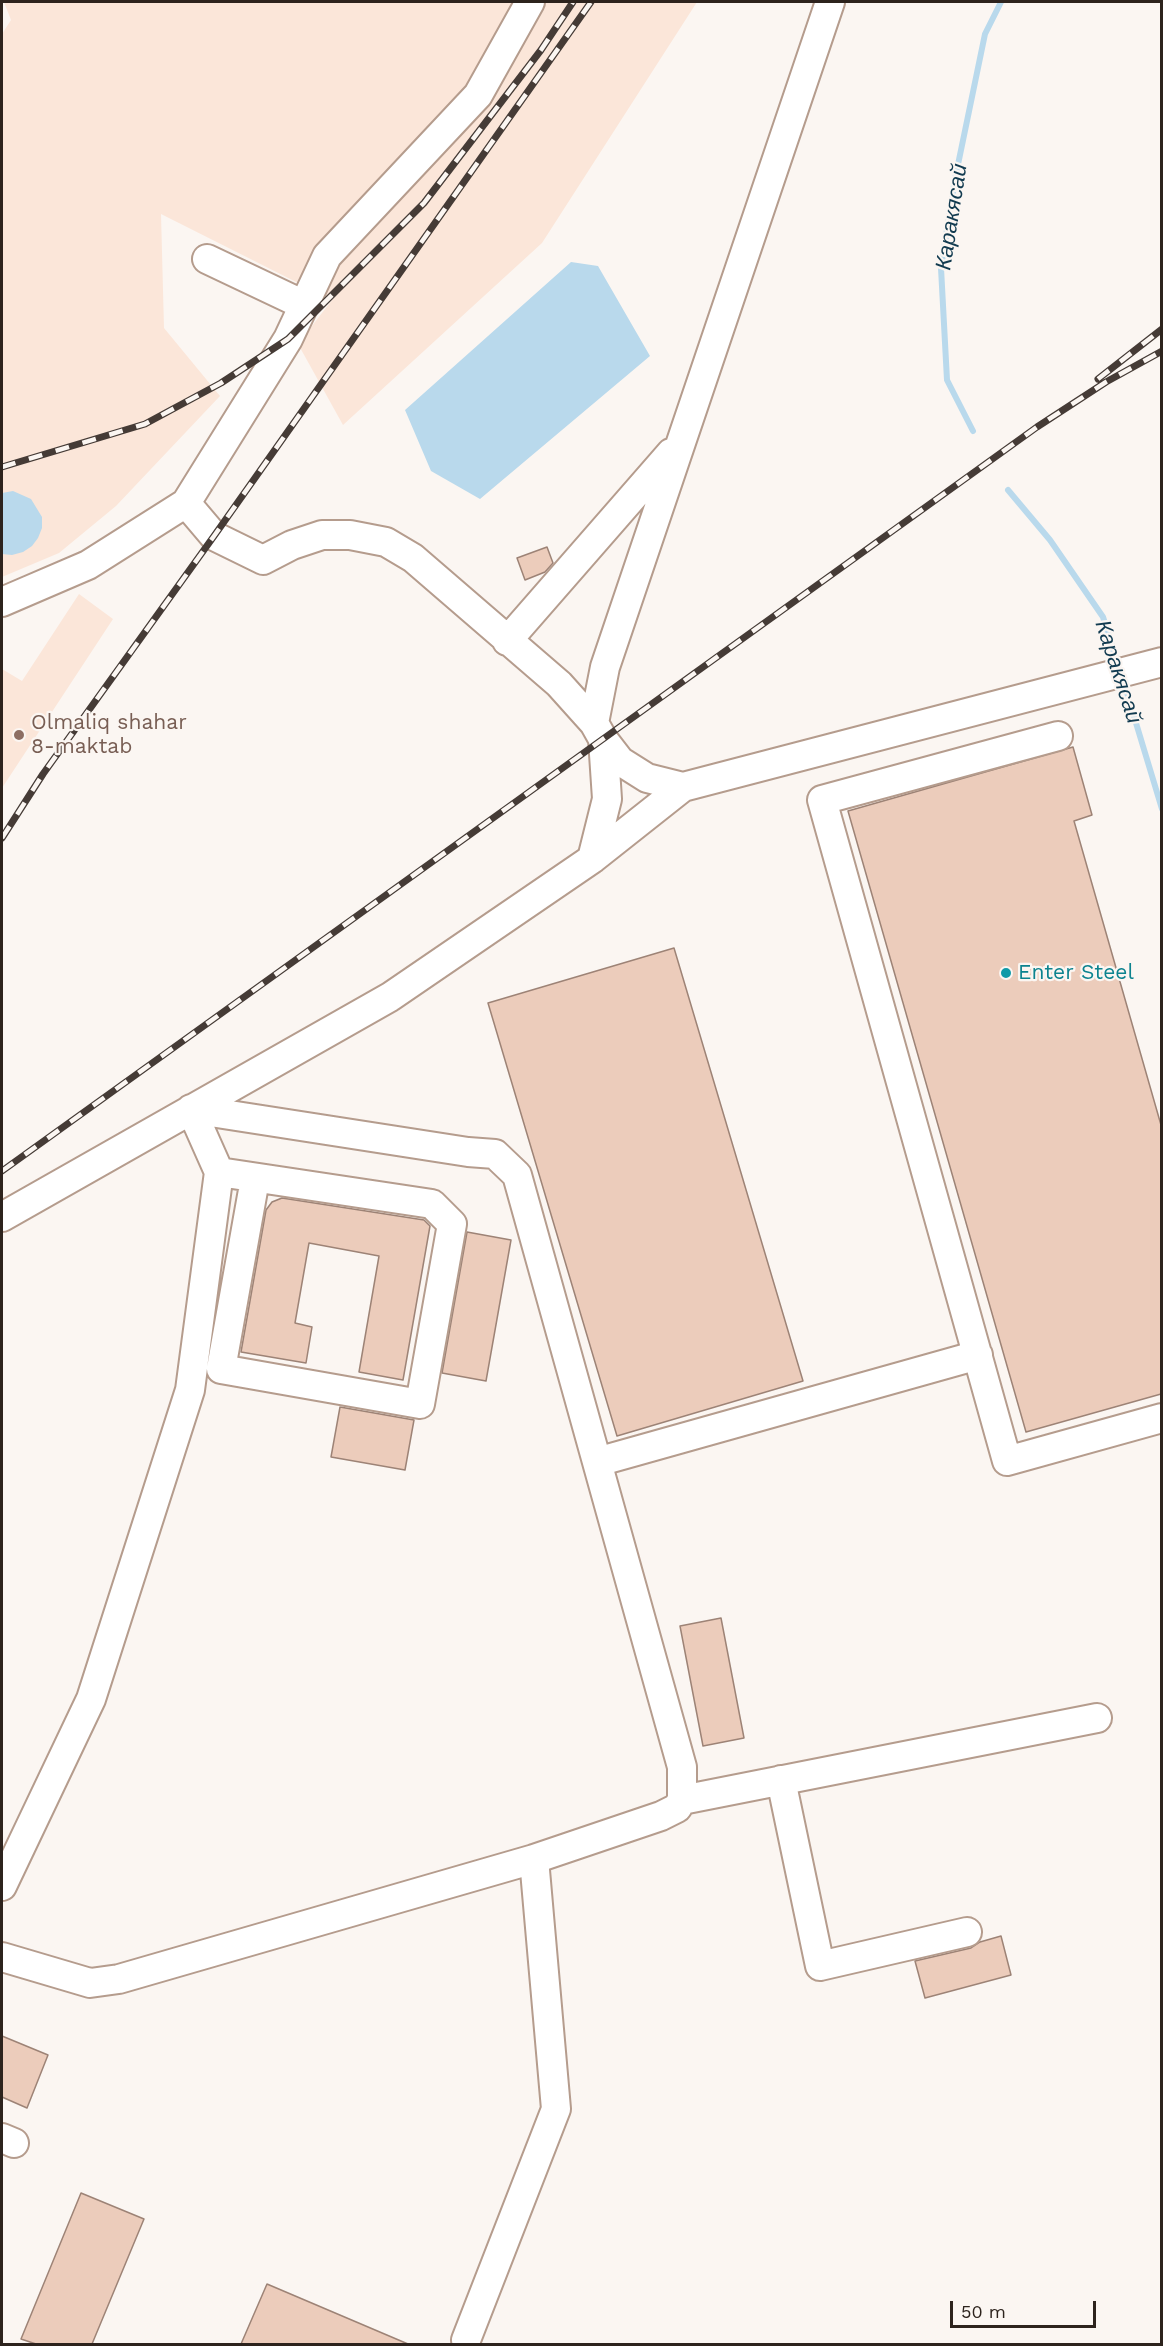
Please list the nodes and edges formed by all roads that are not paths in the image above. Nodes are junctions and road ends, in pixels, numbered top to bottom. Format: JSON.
{"nodes":[{"id":1,"x":530,"y":2,"type":"edge"},
{"id":2,"x":830,"y":2,"type":"edge"},
{"id":3,"x":207,"y":259,"type":"dead end"},
{"id":4,"x":304,"y":305,"type":"junction"},
{"id":5,"x":680,"y":442,"type":"junction"},
{"id":6,"x":186,"y":503,"type":"junction"},
{"id":7,"x":2,"y":602,"type":"edge"},
{"id":8,"x":507,"y":641,"type":"junction"},
{"id":9,"x":1151,"y":664,"type":"edge"},
{"id":10,"x":605,"y":667,"type":"junction"},
{"id":11,"x":559,"y":684,"type":"junction"},
{"id":12,"x":598,"y":731,"type":"junction"},
{"id":13,"x":1058,"y":736,"type":"dead end"},
{"id":14,"x":683,"y":788,"type":"junction"},
{"id":15,"x":592,"y":859,"type":"junction"},
{"id":16,"x":190,"y":1109,"type":"junction"},
{"id":17,"x":219,"y":1172,"type":"junction"},
{"id":18,"x":255,"y":1179,"type":"junction"},
{"id":19,"x":2,"y":1217,"type":"edge"},
{"id":20,"x":978,"y":1355,"type":"junction"},
{"id":21,"x":1161,"y":1418,"type":"edge"},
{"id":22,"x":597,"y":1462,"type":"junction"},
{"id":23,"x":1097,"y":1718,"type":"dead end"},
{"id":24,"x":781,"y":1780,"type":"junction"},
{"id":25,"x":682,"y":1800,"type":"junction"},
{"id":26,"x":534,"y":1859,"type":"junction"},
{"id":27,"x":2,"y":1886,"type":"edge"},
{"id":28,"x":968,"y":1932,"type":"dead end"},
{"id":29,"x":2,"y":1957,"type":"edge"},
{"id":30,"x":466,"y":2340,"type":"dead end"}],
"edges":[{"from":1,"to":4,"type":"street"},
{"from":2,"to":5,"type":"street"},
{"from":3,"to":4,"type":"street"},
{"from":4,"to":6,"type":"street"},
{"from":5,"to":8,"type":"street"},
{"from":5,"to":10,"type":"street"},
{"from":6,"to":7,"type":"street"},
{"from":6,"to":8,"type":"street"},
{"from":8,"to":11,"type":"street"},
{"from":9,"to":14,"type":"street"},
{"from":10,"to":11,"type":"street"},
{"from":10,"to":12,"type":"street"},
{"from":11,"to":12,"type":"street"},
{"from":12,"to":14,"type":"street"},
{"from":12,"to":15,"type":"street"},
{"from":13,"to":20,"type":"street"},
{"from":14,"to":15,"type":"street"},
{"from":15,"to":16,"type":"street"},
{"from":16,"to":17,"type":"street"},
{"from":16,"to":19,"type":"street"},
{"from":16,"to":22,"type":"street"},
{"from":17,"to":18,"type":"street"},
{"from":17,"to":27,"type":"street"},
{"from":18,"to":18,"type":"street"},
{"from":20,"to":21,"type":"street"},
{"from":20,"to":22,"type":"street"},
{"from":22,"to":25,"type":"street"},
{"from":23,"to":24,"type":"street"},
{"from":24,"to":25,"type":"street"},
{"from":24,"to":28,"type":"street"},
{"from":25,"to":26,"type":"street"},
{"from":26,"to":29,"type":"street"},
{"from":26,"to":30,"type":"street"}]}
